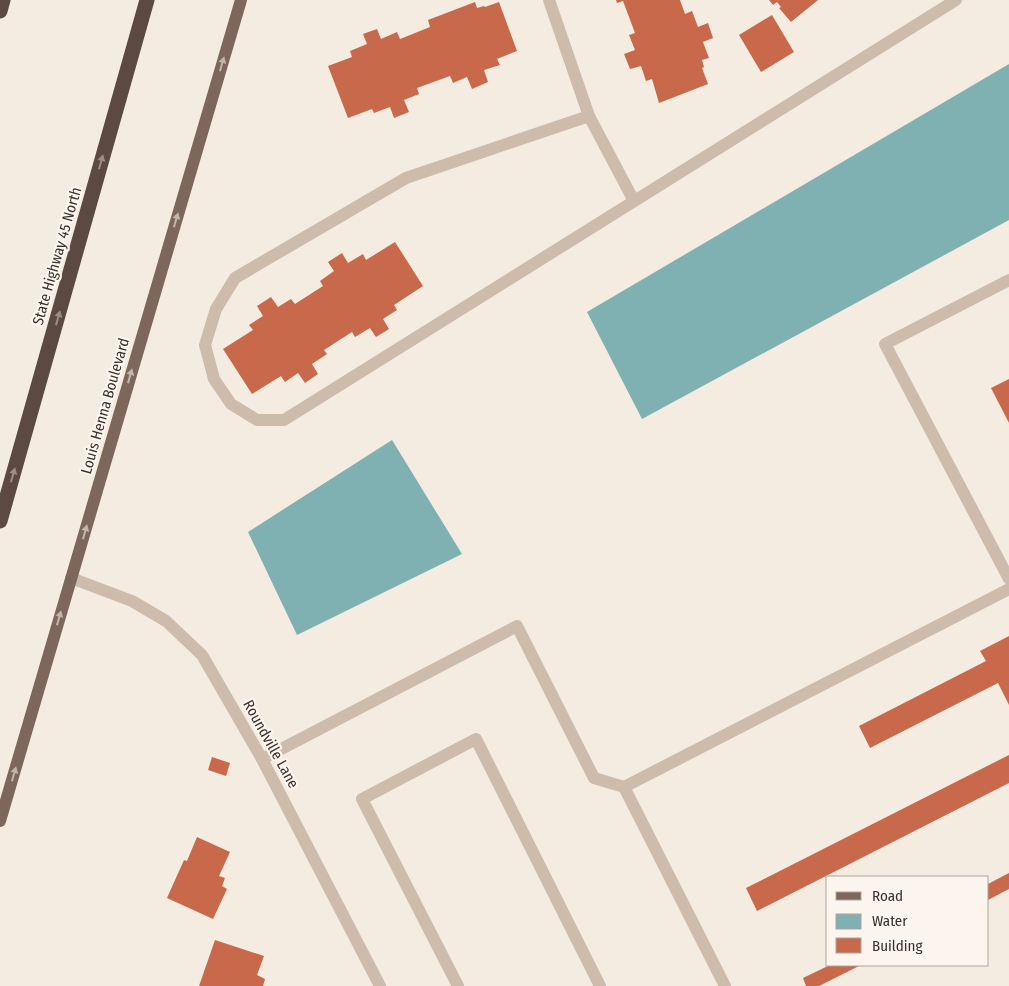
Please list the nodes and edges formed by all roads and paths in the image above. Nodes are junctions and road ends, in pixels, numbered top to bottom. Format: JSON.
{"nodes":[{"id":1,"x":3,"y":0,"type":"edge"},
{"id":2,"x":147,"y":0,"type":"edge"},
{"id":3,"x":241,"y":0,"type":"edge"},
{"id":4,"x":549,"y":0,"type":"edge"},
{"id":5,"x":956,"y":0,"type":"edge"},
{"id":6,"x":0,"y":11,"type":"edge"},
{"id":7,"x":589,"y":116,"type":"junction"},
{"id":8,"x":634,"y":201,"type":"junction"},
{"id":9,"x":1009,"y":280,"type":"edge"},
{"id":10,"x":0,"y":522,"type":"edge"},
{"id":11,"x":71,"y":578,"type":"junction"},
{"id":12,"x":1009,"y":578,"type":"edge"},
{"id":13,"x":1009,"y":589,"type":"edge"},
{"id":14,"x":262,"y":759,"type":"junction"},
{"id":15,"x":624,"y":787,"type":"junction"},
{"id":16,"x":0,"y":821,"type":"edge"},
{"id":17,"x":380,"y":986,"type":"edge"},
{"id":18,"x":458,"y":986,"type":"edge"},
{"id":19,"x":600,"y":986,"type":"edge"},
{"id":20,"x":725,"y":986,"type":"edge"}],
"edges":[{"from":1,"to":6,"type":"highway"},
{"from":10,"to":2,"type":"highway","name":"State Highway 45 North","one_way":true},
{"from":11,"to":3,"type":"main road","name":"Louis Henna Boulevard","one_way":true},
{"from":4,"to":7,"type":"street"},
{"from":5,"to":8,"type":"street"},
{"from":7,"to":8,"type":"street"},
{"from":7,"to":8,"type":"street"},
{"from":9,"to":12,"type":"street"},
{"from":11,"to":14,"type":"street","name":"Roundville Lane"},
{"from":16,"to":11,"type":"main road","name":"Louis Henna Boulevard","one_way":true},
{"from":13,"to":15,"type":"street"},
{"from":14,"to":15,"type":"street"},
{"from":14,"to":17,"type":"street","name":"Roundville Lane"},
{"from":15,"to":20,"type":"street"},
{"from":18,"to":19,"type":"street"}]}
